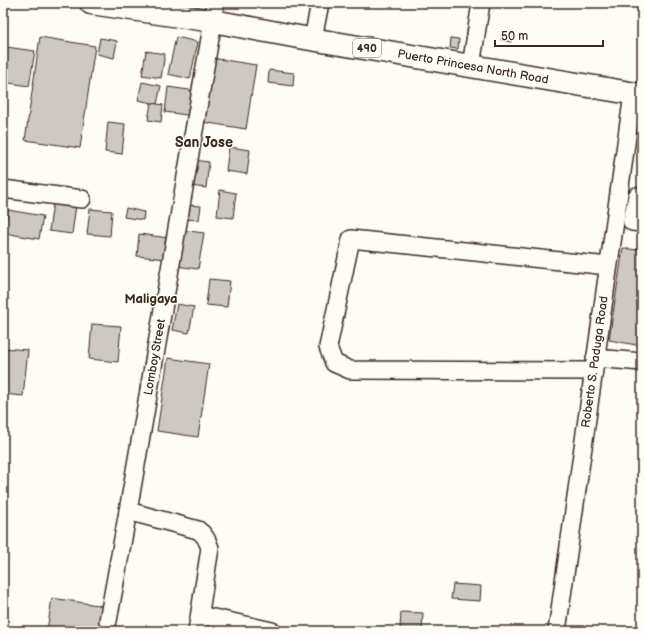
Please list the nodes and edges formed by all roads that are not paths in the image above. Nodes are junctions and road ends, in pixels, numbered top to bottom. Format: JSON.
{"nodes":[{"id":1,"x":91,"y":3,"type":"edge"},
{"id":2,"x":320,"y":3,"type":"edge"},
{"id":3,"x":481,"y":3,"type":"edge"},
{"id":4,"x":214,"y":12,"type":"edge"},
{"id":5,"x":313,"y":39,"type":"junction"},
{"id":6,"x":471,"y":66,"type":"junction"},
{"id":7,"x":637,"y":94,"type":"edge"},
{"id":8,"x":3,"y":189,"type":"edge"},
{"id":9,"x":642,"y":197,"type":"edge"},
{"id":10,"x":82,"y":199,"type":"dead end"},
{"id":11,"x":642,"y":223,"type":"edge"},
{"id":12,"x":608,"y":266,"type":"junction"},
{"id":13,"x":642,"y":362,"type":"edge"},
{"id":14,"x":594,"y":364,"type":"junction"},
{"id":15,"x":128,"y":511,"type":"junction"},
{"id":16,"x":108,"y":622,"type":"dead end"},
{"id":17,"x":199,"y":623,"type":"edge"},
{"id":18,"x":272,"y":631,"type":"edge"},
{"id":19,"x":556,"y":631,"type":"edge"}],
"edges":[{"from":1,"to":4,"type":"main road","name":"Puerto Princesa North Road","number":"490"},
{"from":2,"to":5,"type":"street"},
{"from":3,"to":6,"type":"street"},
{"from":4,"to":5,"type":"main road","name":"Puerto Princesa North Road","number":"490"},
{"from":4,"to":15,"type":"street","name":"Lomboy Street"},
{"from":5,"to":6,"type":"main road","name":"Puerto Princesa North Road","number":"490"},
{"from":6,"to":7,"type":"main road","name":"Puerto Princesa North Road","number":"490"},
{"from":7,"to":12,"type":"street","name":"Roberto S. Paduga Road"},
{"from":8,"to":10,"type":"street"},
{"from":9,"to":11,"type":"street"},
{"from":12,"to":14,"type":"street","name":"Roberto S. Paduga Road"},
{"from":12,"to":14,"type":"street"},
{"from":13,"to":14,"type":"street"},
{"from":14,"to":19,"type":"street","name":"Roberto S. Paduga Road"},
{"from":15,"to":16,"type":"street","name":"Lomboy Street"},
{"from":15,"to":17,"type":"street"},
{"from":17,"to":18,"type":"street"}]}
